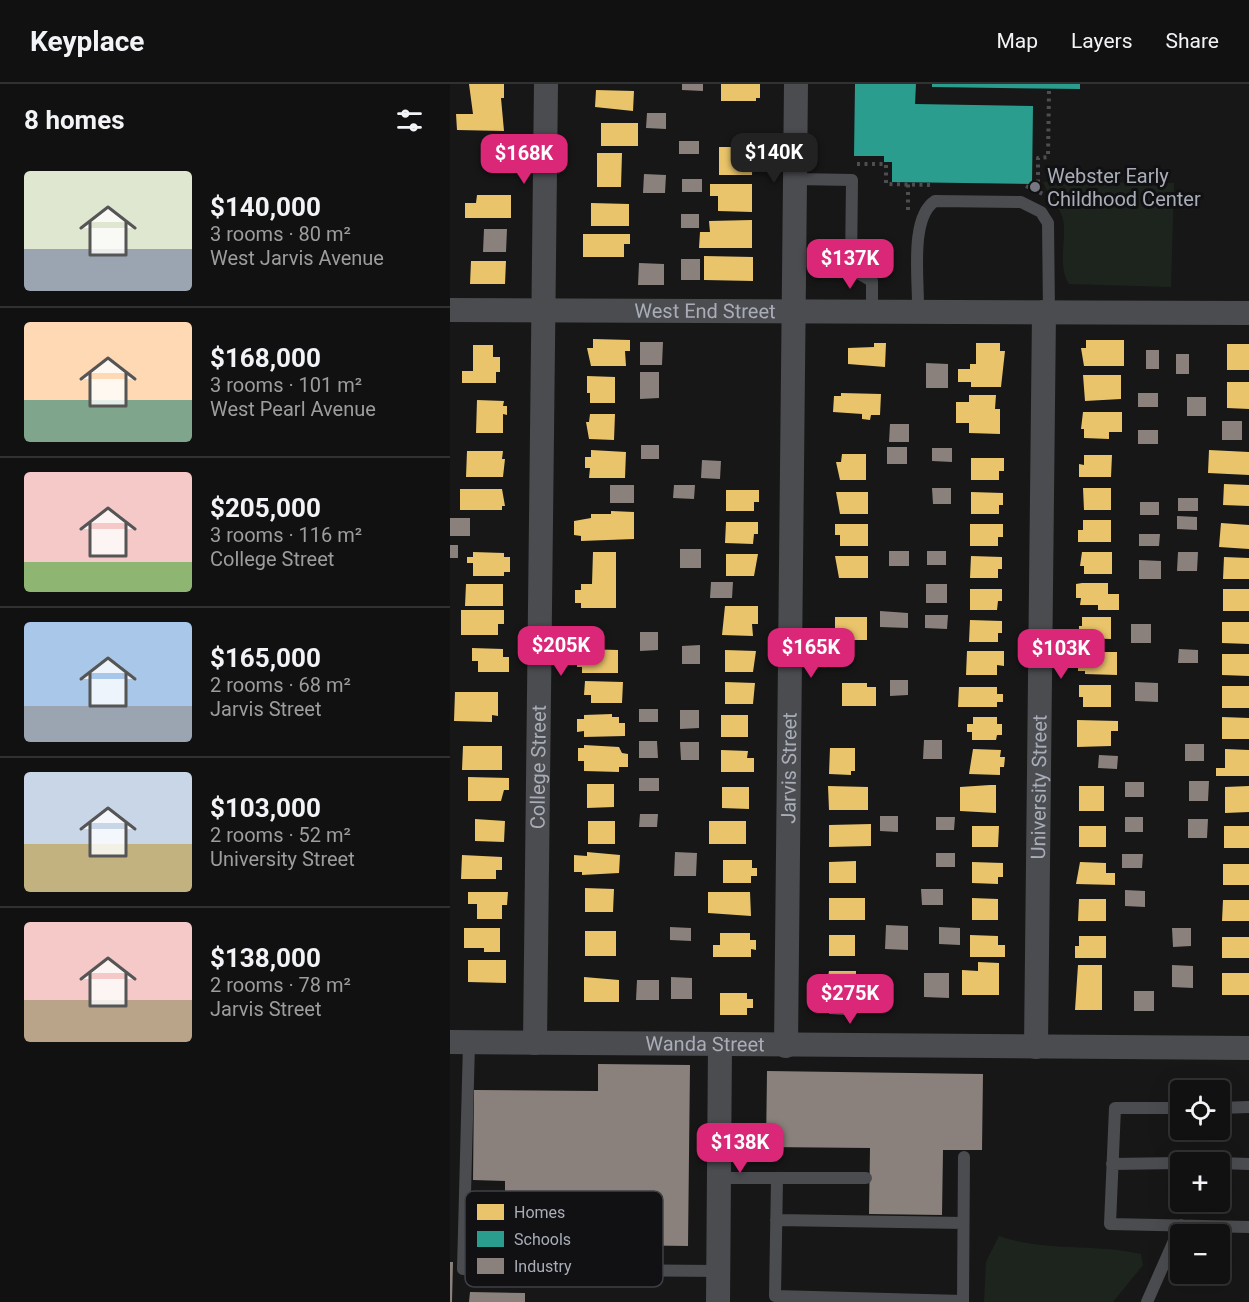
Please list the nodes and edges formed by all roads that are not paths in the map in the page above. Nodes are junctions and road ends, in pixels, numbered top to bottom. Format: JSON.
{"nodes":[{"id":1,"x":546,"y":84,"type":"edge"},
{"id":2,"x":796,"y":84,"type":"edge"},
{"id":3,"x":795,"y":179,"type":"junction"},
{"id":4,"x":450,"y":310,"type":"edge"},
{"id":5,"x":544,"y":310,"type":"junction"},
{"id":6,"x":794,"y":311,"type":"junction"},
{"id":7,"x":872,"y":311,"type":"junction"},
{"id":8,"x":918,"y":311,"type":"junction"},
{"id":9,"x":1046,"y":312,"type":"junction"},
{"id":10,"x":1249,"y":313,"type":"edge"},
{"id":11,"x":459,"y":1042,"type":"edge"},
{"id":12,"x":535,"y":1043,"type":"junction"},
{"id":13,"x":720,"y":1045,"type":"junction"},
{"id":14,"x":786,"y":1046,"type":"junction"},
{"id":15,"x":1036,"y":1047,"type":"junction"},
{"id":16,"x":1249,"y":1048,"type":"edge"},
{"id":17,"x":1249,"y":1107,"type":"edge"},
{"id":18,"x":1170,"y":1108,"type":"edge"},
{"id":19,"x":1230,"y":1108,"type":"edge"},
{"id":20,"x":964,"y":1157,"type":"dead end"},
{"id":21,"x":1170,"y":1163,"type":"edge"},
{"id":22,"x":1230,"y":1163,"type":"edge"},
{"id":23,"x":1113,"y":1164,"type":"junction"},
{"id":24,"x":1249,"y":1164,"type":"edge"},
{"id":25,"x":719,"y":1178,"type":"junction"},
{"id":26,"x":866,"y":1178,"type":"dead end"},
{"id":27,"x":777,"y":1180,"type":"junction"},
{"id":28,"x":776,"y":1220,"type":"junction"},
{"id":29,"x":963,"y":1223,"type":"junction"},
{"id":30,"x":1170,"y":1225,"type":"edge"},
{"id":31,"x":1230,"y":1226,"type":"edge"},
{"id":32,"x":1249,"y":1227,"type":"edge"},
{"id":33,"x":1170,"y":1250,"type":"edge"},
{"id":34,"x":465,"y":1269,"type":"edge"},
{"id":35,"x":663,"y":1271,"type":"edge"},
{"id":36,"x":718,"y":1271,"type":"junction"},
{"id":37,"x":717,"y":1302,"type":"edge"},
{"id":38,"x":1147,"y":1302,"type":"edge"}],
"edges":[{"from":1,"to":5,"type":"street","name":"College Street"},
{"from":2,"to":3,"type":"street","name":"Jarvis Street"},
{"from":3,"to":6,"type":"street","name":"Jarvis Street"},
{"from":3,"to":7,"type":"lane"},
{"from":4,"to":5,"type":"street","name":"West End Street"},
{"from":5,"to":6,"type":"street","name":"West End Street"},
{"from":5,"to":12,"type":"street","name":"College Street"},
{"from":6,"to":7,"type":"street","name":"West End Street"},
{"from":6,"to":14,"type":"street","name":"Jarvis Street"},
{"from":7,"to":8,"type":"street","name":"West End Street"},
{"from":8,"to":9,"type":"street","name":"West End Street"},
{"from":8,"to":9,"type":"lane"},
{"from":9,"to":10,"type":"street","name":"West End Street"},
{"from":9,"to":15,"type":"street","name":"University Street"},
{"from":11,"to":12,"type":"street","name":"Wanda Street"},
{"from":11,"to":34,"type":"lane"},
{"from":12,"to":13,"type":"street","name":"Wanda Street"},
{"from":13,"to":14,"type":"street","name":"Wanda Street"},
{"from":13,"to":25,"type":"street"},
{"from":14,"to":15,"type":"street","name":"Wanda Street"},
{"from":15,"to":16,"type":"street","name":"Wanda Street"},
{"from":17,"to":19,"type":"lane"},
{"from":18,"to":23,"type":"lane"},
{"from":20,"to":29,"type":"lane"},
{"from":21,"to":23,"type":"lane"},
{"from":22,"to":24,"type":"lane"},
{"from":23,"to":30,"type":"lane"},
{"from":25,"to":27,"type":"lane"},
{"from":25,"to":36,"type":"street"},
{"from":26,"to":27,"type":"lane"},
{"from":27,"to":28,"type":"lane"},
{"from":28,"to":29,"type":"lane"},
{"from":28,"to":29,"type":"lane"},
{"from":31,"to":32,"type":"lane"},
{"from":33,"to":38,"type":"lane"},
{"from":35,"to":36,"type":"lane"},
{"from":36,"to":37,"type":"street"}]}
